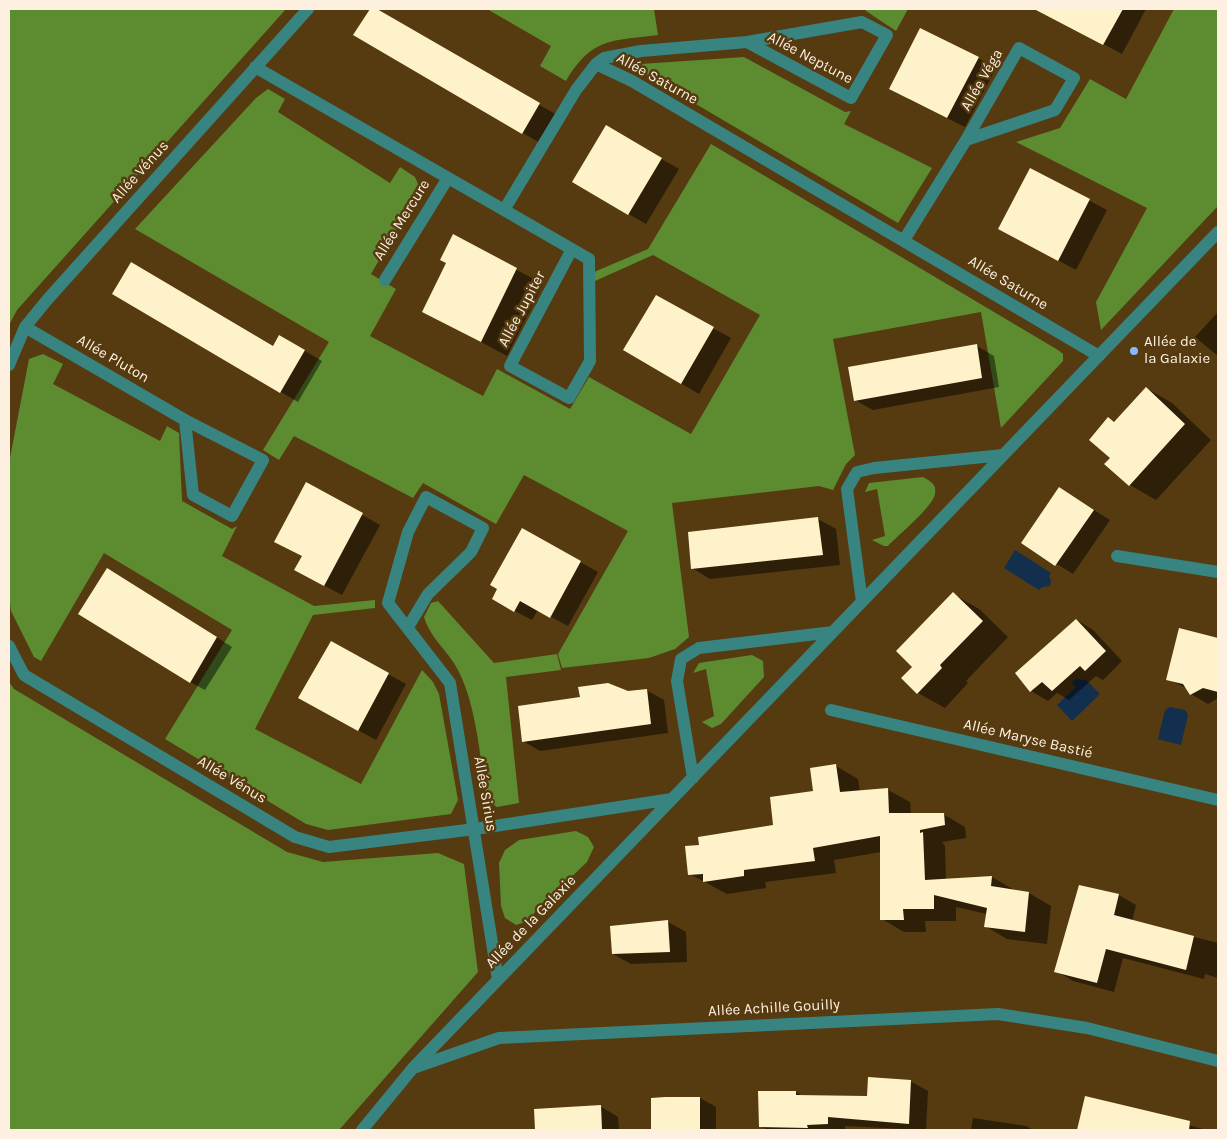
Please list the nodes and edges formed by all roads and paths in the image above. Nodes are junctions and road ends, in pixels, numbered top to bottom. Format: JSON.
{"nodes":[{"id":1,"x":308,"y":9,"type":"edge"},
{"id":2,"x":747,"y":42,"type":"junction"},
{"id":3,"x":596,"y":64,"type":"junction"},
{"id":4,"x":255,"y":67,"type":"junction"},
{"id":5,"x":966,"y":140,"type":"junction"},
{"id":6,"x":448,"y":178,"type":"junction"},
{"id":7,"x":504,"y":210,"type":"junction"},
{"id":8,"x":1218,"y":232,"type":"edge"},
{"id":9,"x":904,"y":240,"type":"junction"},
{"id":10,"x":572,"y":249,"type":"junction"},
{"id":11,"x":385,"y":280,"type":"dead end"},
{"id":12,"x":25,"y":327,"type":"junction"},
{"id":13,"x":1099,"y":356,"type":"junction"},
{"id":14,"x":9,"y":365,"type":"edge"},
{"id":15,"x":186,"y":420,"type":"junction"},
{"id":16,"x":1003,"y":455,"type":"junction"},
{"id":17,"x":1117,"y":556,"type":"dead end"},
{"id":18,"x":1218,"y":572,"type":"edge"},
{"id":19,"x":862,"y":602,"type":"junction"},
{"id":20,"x":408,"y":627,"type":"junction"},
{"id":21,"x":833,"y":632,"type":"junction"},
{"id":22,"x":9,"y":646,"type":"edge"},
{"id":23,"x":831,"y":710,"type":"dead end"},
{"id":24,"x":693,"y":778,"type":"junction"},
{"id":25,"x":672,"y":799,"type":"junction"},
{"id":26,"x":1218,"y":800,"type":"edge"},
{"id":27,"x":475,"y":828,"type":"junction"},
{"id":28,"x":498,"y":980,"type":"junction"},
{"id":29,"x":1218,"y":1061,"type":"edge"},
{"id":30,"x":413,"y":1068,"type":"junction"},
{"id":31,"x":362,"y":1130,"type":"edge"}],
"edges":[{"from":1,"to":4,"type":"street","name":"Allée Vénus"},
{"from":2,"to":2,"type":"street","name":"Allée Neptune"},
{"from":2,"to":3,"type":"street","name":"Allée Neptune"},
{"from":3,"to":7,"type":"street","name":"Allée Saturne"},
{"from":3,"to":9,"type":"street","name":"Allée Saturne"},
{"from":4,"to":6,"type":"street"},
{"from":4,"to":12,"type":"street","name":"Allée Vénus"},
{"from":5,"to":5,"type":"street","name":"Allée Véga"},
{"from":5,"to":9,"type":"street","name":"Allée Véga"},
{"from":6,"to":7,"type":"street"},
{"from":6,"to":11,"type":"street","name":"Allée Mercure"},
{"from":7,"to":10,"type":"street","name":"Allée Jupiter"},
{"from":8,"to":13,"type":"street","name":"Allée de la Galaxie"},
{"from":9,"to":13,"type":"street","name":"Allée Saturne"},
{"from":10,"to":10,"type":"street","name":"Allée Jupiter"},
{"from":12,"to":14,"type":"street","name":"Allée Vénus"},
{"from":12,"to":15,"type":"street","name":"Allée Pluton"},
{"from":13,"to":16,"type":"street","name":"Allée de la Galaxie"},
{"from":15,"to":15,"type":"street","name":"Allée Pluton"},
{"from":16,"to":19,"type":"street","name":"Allée de la Galaxie"},
{"from":16,"to":19,"type":"street"},
{"from":17,"to":18,"type":"street"},
{"from":19,"to":21,"type":"street","name":"Allée de la Galaxie"},
{"from":20,"to":20,"type":"street","name":"Allée Sirius"},
{"from":20,"to":27,"type":"street","name":"Allée Sirius"},
{"from":21,"to":24,"type":"street","name":"Allée de la Galaxie"},
{"from":21,"to":24,"type":"street"},
{"from":22,"to":27,"type":"street","name":"Allée Vénus"},
{"from":23,"to":26,"type":"street","name":"Allée Maryse Bastié"},
{"from":24,"to":25,"type":"street","name":"Allée de la Galaxie"},
{"from":25,"to":27,"type":"street"},
{"from":25,"to":28,"type":"street","name":"Allée de la Galaxie"},
{"from":27,"to":28,"type":"street","name":"Allée Sirius"},
{"from":28,"to":30,"type":"street","name":"Allée de la Galaxie"},
{"from":29,"to":30,"type":"street","name":"Allée Achille Gouilly"},
{"from":30,"to":31,"type":"street"}]}
